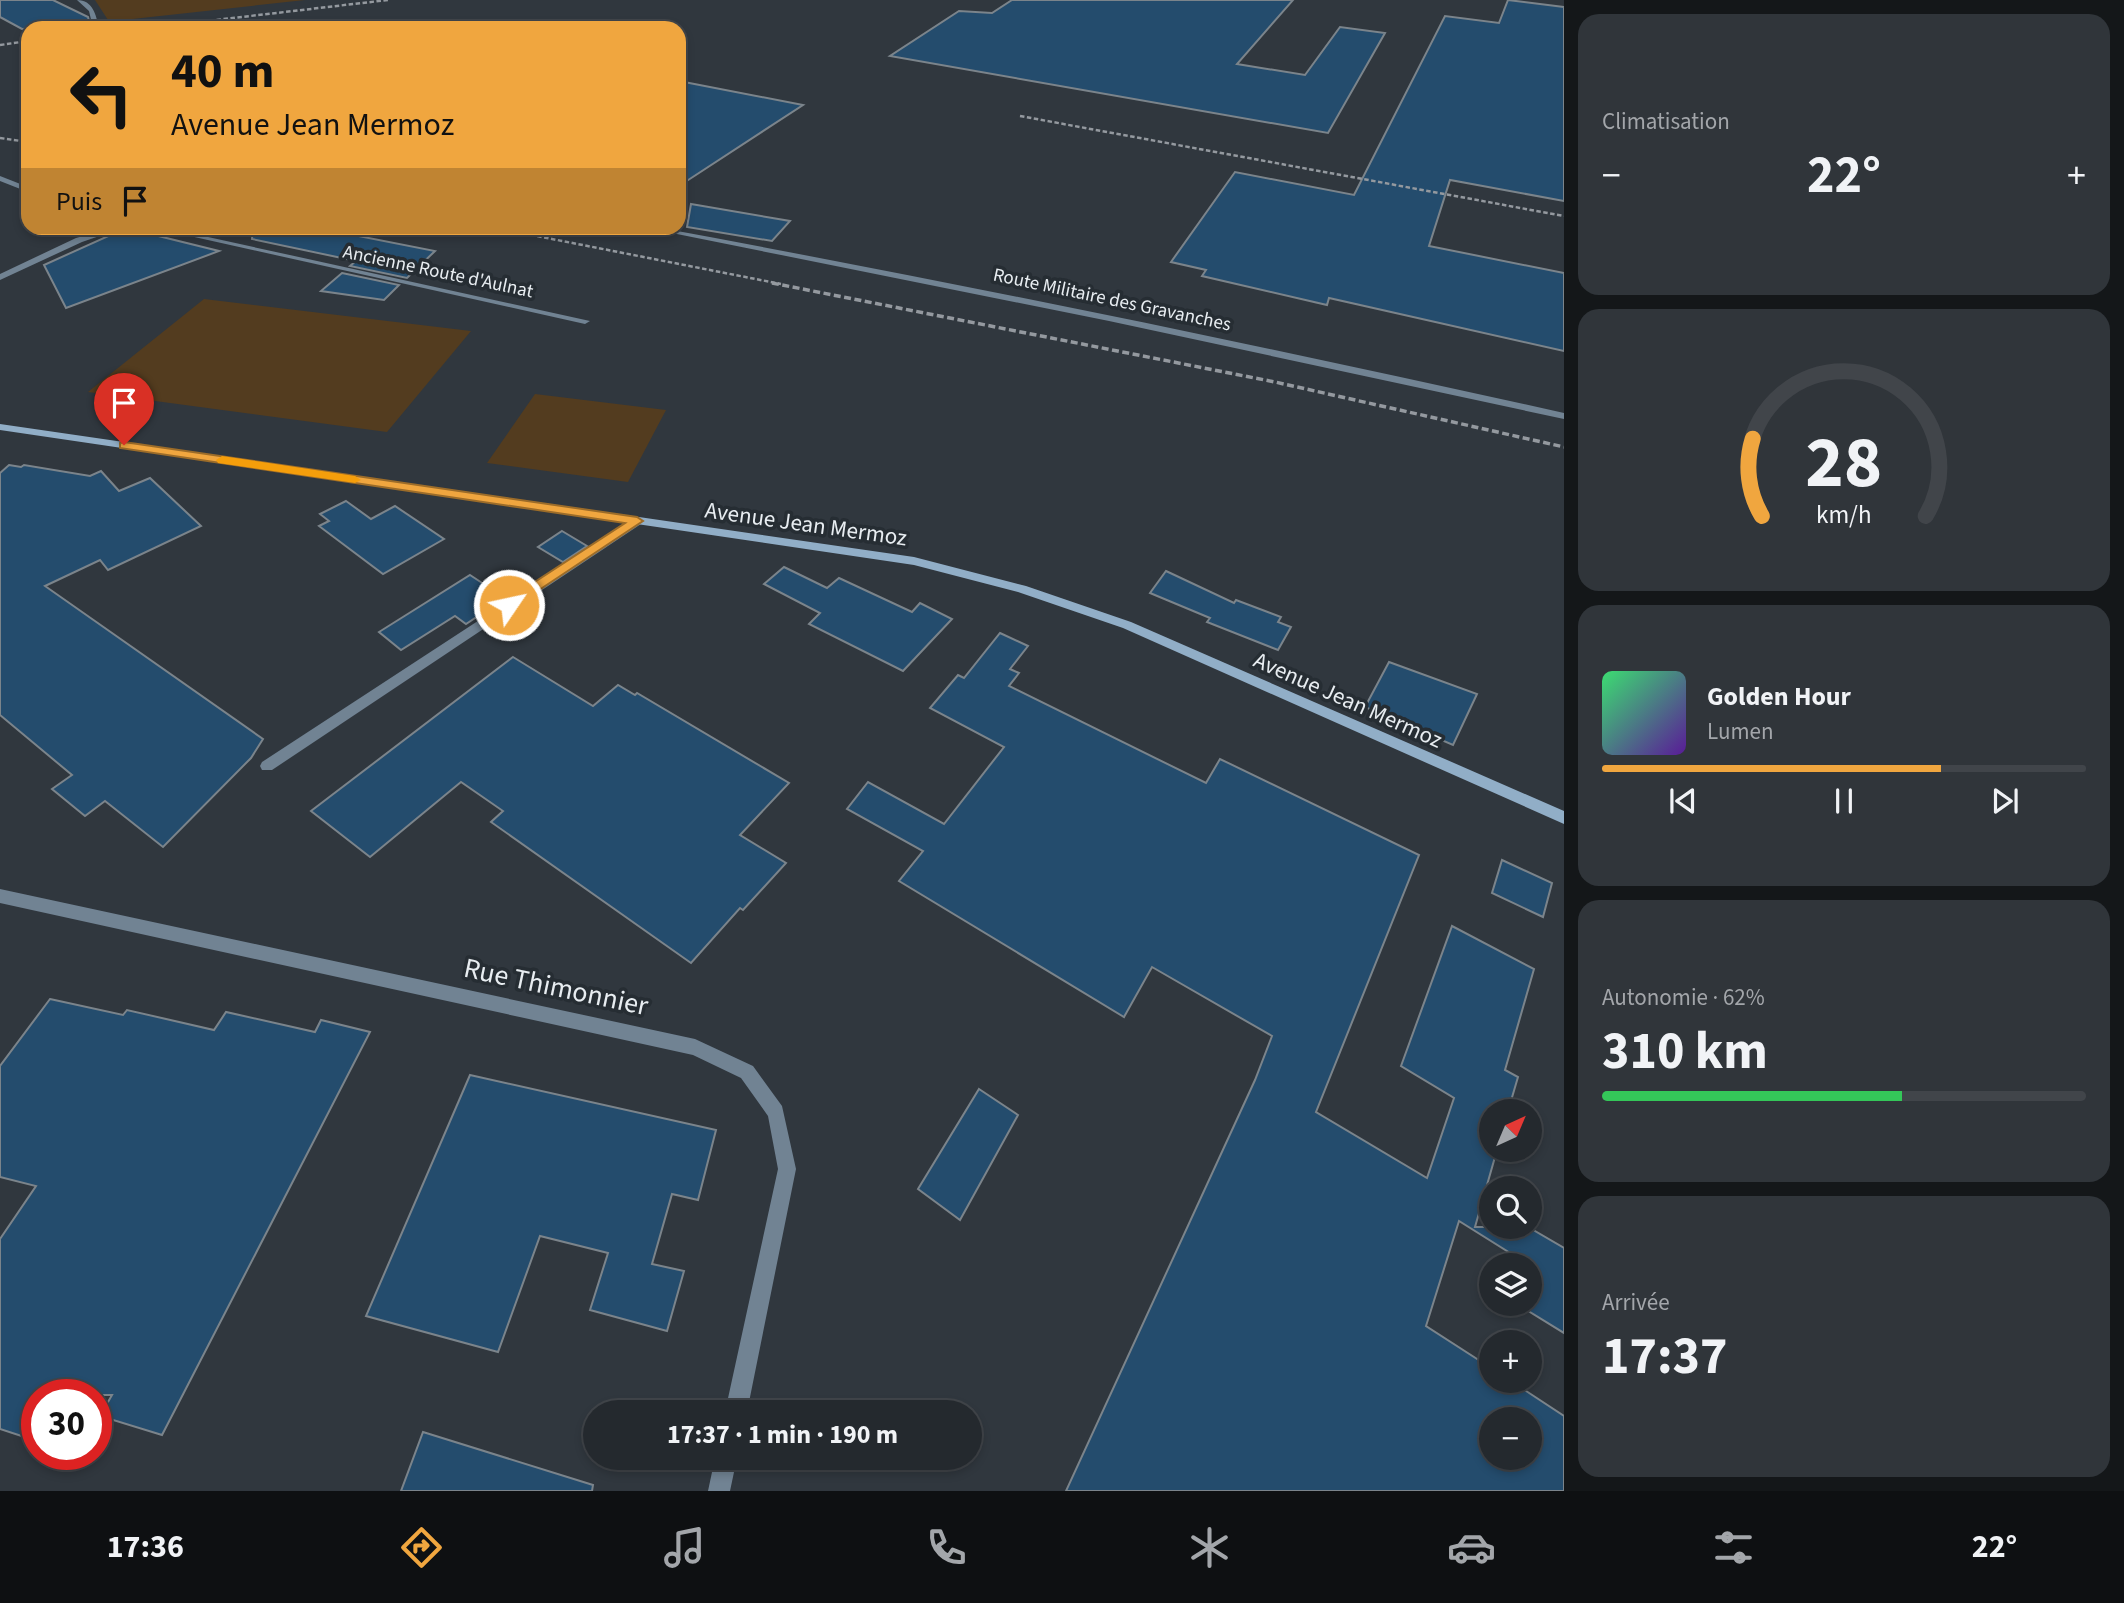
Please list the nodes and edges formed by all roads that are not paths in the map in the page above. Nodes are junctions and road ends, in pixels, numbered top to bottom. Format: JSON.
{"nodes":[{"id":1,"x":80,"y":0,"type":"edge"},
{"id":2,"x":94,"y":21,"type":"edge"},
{"id":3,"x":0,"y":178,"type":"edge"},
{"id":4,"x":21,"y":187,"type":"edge"},
{"id":5,"x":96,"y":235,"type":"edge"},
{"id":6,"x":191,"y":235,"type":"edge"},
{"id":7,"x":229,"y":235,"type":"edge"},
{"id":8,"x":686,"y":235,"type":"edge"},
{"id":9,"x":243,"y":246,"type":"junction"},
{"id":10,"x":0,"y":277,"type":"edge"},
{"id":11,"x":585,"y":321,"type":"dead end"},
{"id":12,"x":1564,"y":416,"type":"edge"},
{"id":13,"x":0,"y":427,"type":"edge"},
{"id":14,"x":637,"y":521,"type":"junction"},
{"id":15,"x":267,"y":765,"type":"dead end"},
{"id":16,"x":1564,"y":818,"type":"edge"},
{"id":17,"x":0,"y":896,"type":"edge"},
{"id":18,"x":739,"y":1400,"type":"edge"},
{"id":19,"x":723,"y":1470,"type":"edge"},
{"id":20,"x":719,"y":1491,"type":"edge"}],
"edges":[{"from":1,"to":2,"type":"street"},
{"from":3,"to":4,"type":"street"},
{"from":5,"to":10,"type":"street"},
{"from":6,"to":9,"type":"street","name":"Ancienne Route d'Aulnat"},
{"from":7,"to":9,"type":"street","name":"Ancienne Route d'Aulnat"},
{"from":8,"to":12,"type":"street","name":"Route Militaire des Gravanches"},
{"from":9,"to":11,"type":"street","name":"Ancienne Route d'Aulnat"},
{"from":13,"to":14,"type":"main road","name":"Avenue Jean Mermoz"},
{"from":14,"to":15,"type":"street"},
{"from":14,"to":16,"type":"main road","name":"Avenue Jean Mermoz"},
{"from":17,"to":18,"type":"street","name":"Rue Thimonnier"},
{"from":19,"to":20,"type":"street"}]}
